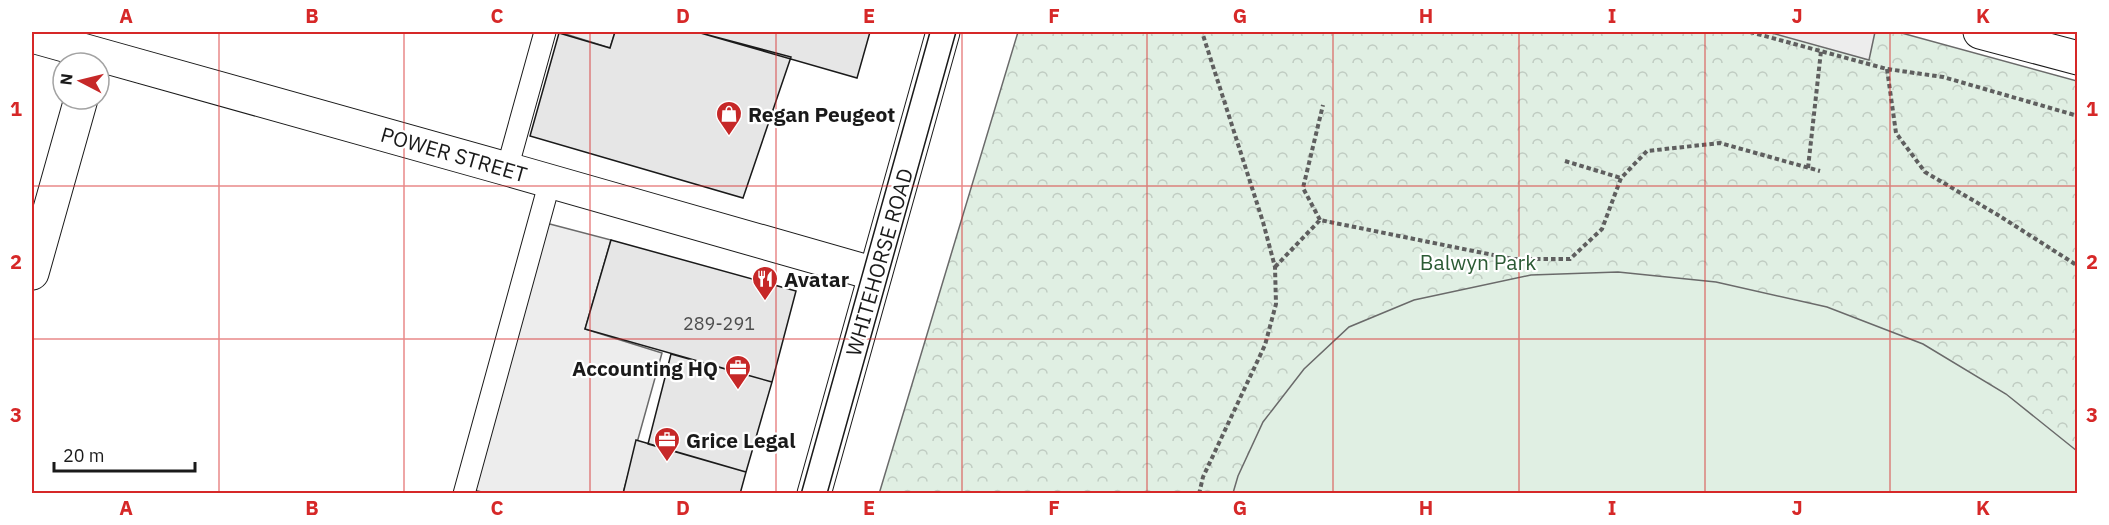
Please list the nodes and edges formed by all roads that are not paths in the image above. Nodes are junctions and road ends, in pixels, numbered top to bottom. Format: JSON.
{"nodes":[{"id":1,"x":545,"y":32,"type":"edge"},
{"id":2,"x":943,"y":32,"type":"edge"},
{"id":3,"x":1980,"y":32,"type":"edge"},
{"id":4,"x":32,"y":36,"type":"edge"},
{"id":5,"x":96,"y":50,"type":"edge"},
{"id":6,"x":2078,"y":58,"type":"edge"},
{"id":7,"x":78,"y":111,"type":"edge"},
{"id":8,"x":507,"y":169,"type":"junction"},
{"id":9,"x":550,"y":181,"type":"junction"},
{"id":10,"x":32,"y":273,"type":"edge"},
{"id":11,"x":875,"y":274,"type":"junction"},
{"id":12,"x":464,"y":494,"type":"edge"},
{"id":13,"x":814,"y":494,"type":"edge"}],
"edges":[{"from":1,"to":8,"type":"lane"},
{"from":2,"to":11,"type":"street","name":"WHITEHORSE ROAD"},
{"from":3,"to":6,"type":"street"},
{"from":4,"to":5,"type":"street","name":"POWER STREET"},
{"from":5,"to":8,"type":"street","name":"POWER STREET"},
{"from":7,"to":10,"type":"street"},
{"from":8,"to":9,"type":"street","name":"POWER STREET"},
{"from":9,"to":11,"type":"street","name":"POWER STREET"},
{"from":9,"to":12,"type":"lane"},
{"from":11,"to":13,"type":"street","name":"WHITEHORSE ROAD"}]}
